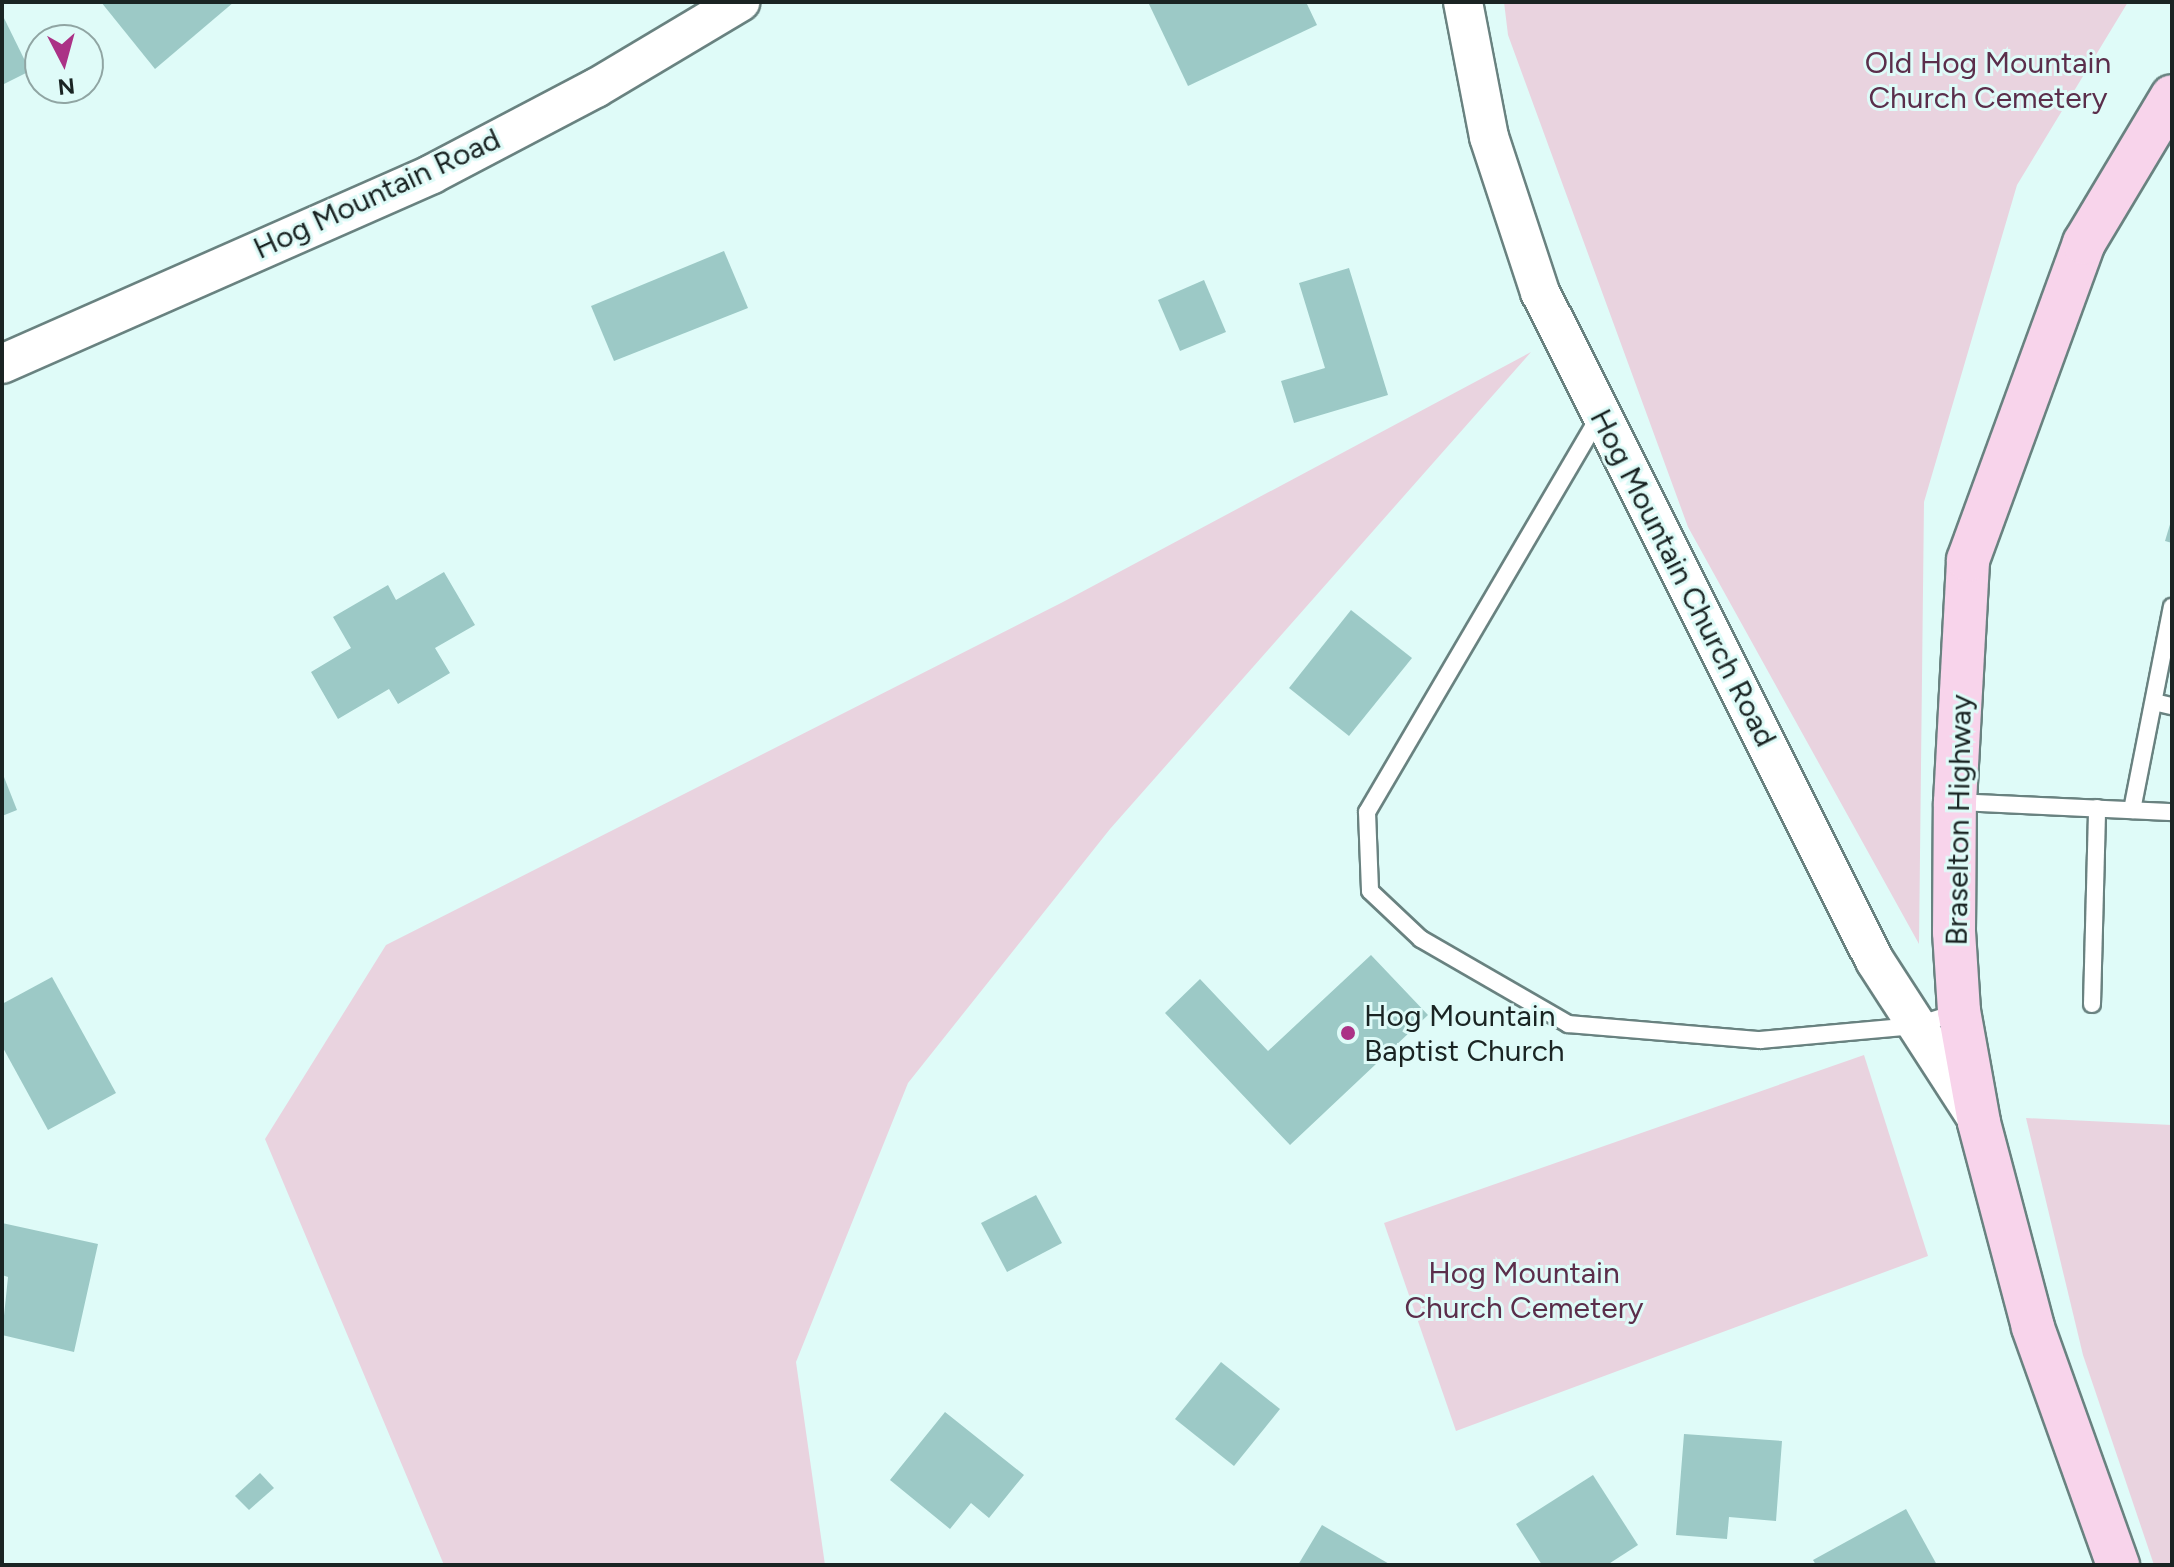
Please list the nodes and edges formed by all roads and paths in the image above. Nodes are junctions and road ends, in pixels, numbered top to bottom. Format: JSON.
{"nodes":[{"id":1,"x":740,"y":2,"type":"edge"},
{"id":2,"x":1463,"y":2,"type":"edge"},
{"id":3,"x":2172,"y":96,"type":"edge"},
{"id":4,"x":2,"y":364,"type":"edge"},
{"id":5,"x":1600,"y":415,"type":"junction"},
{"id":6,"x":2172,"y":607,"type":"edge"},
{"id":7,"x":2154,"y":702,"type":"junction"},
{"id":8,"x":2172,"y":706,"type":"edge"},
{"id":9,"x":1955,"y":802,"type":"junction"},
{"id":10,"x":2097,"y":808,"type":"junction"},
{"id":11,"x":2132,"y":810,"type":"junction"},
{"id":12,"x":2172,"y":812,"type":"edge"},
{"id":13,"x":2092,"y":1004,"type":"dead end"},
{"id":14,"x":1959,"y":1011,"type":"junction"},
{"id":15,"x":1914,"y":1026,"type":"junction"},
{"id":16,"x":1979,"y":1122,"type":"junction"},
{"id":17,"x":2118,"y":1565,"type":"edge"}],
"edges":[{"from":1,"to":4,"type":"street","name":"Hog Mountain Road"},
{"from":2,"to":5,"type":"street","name":"Hog Mountain Church Road"},
{"from":3,"to":9,"type":"main road","name":"Braselton Highway"},
{"from":5,"to":15,"type":"street","name":"Hog Mountain Church Road"},
{"from":5,"to":15,"type":"lane"},
{"from":6,"to":7,"type":"lane"},
{"from":7,"to":8,"type":"lane"},
{"from":7,"to":11,"type":"lane"},
{"from":9,"to":10,"type":"lane"},
{"from":9,"to":14,"type":"main road","name":"Braselton Highway"},
{"from":10,"to":11,"type":"lane"},
{"from":10,"to":13,"type":"lane"},
{"from":11,"to":12,"type":"lane"},
{"from":14,"to":15,"type":"lane"},
{"from":14,"to":16,"type":"main road","name":"Braselton Highway"},
{"from":15,"to":16,"type":"street","name":"Hog Mountain Church Road"},
{"from":16,"to":17,"type":"main road","name":"Braselton Highway"}]}
